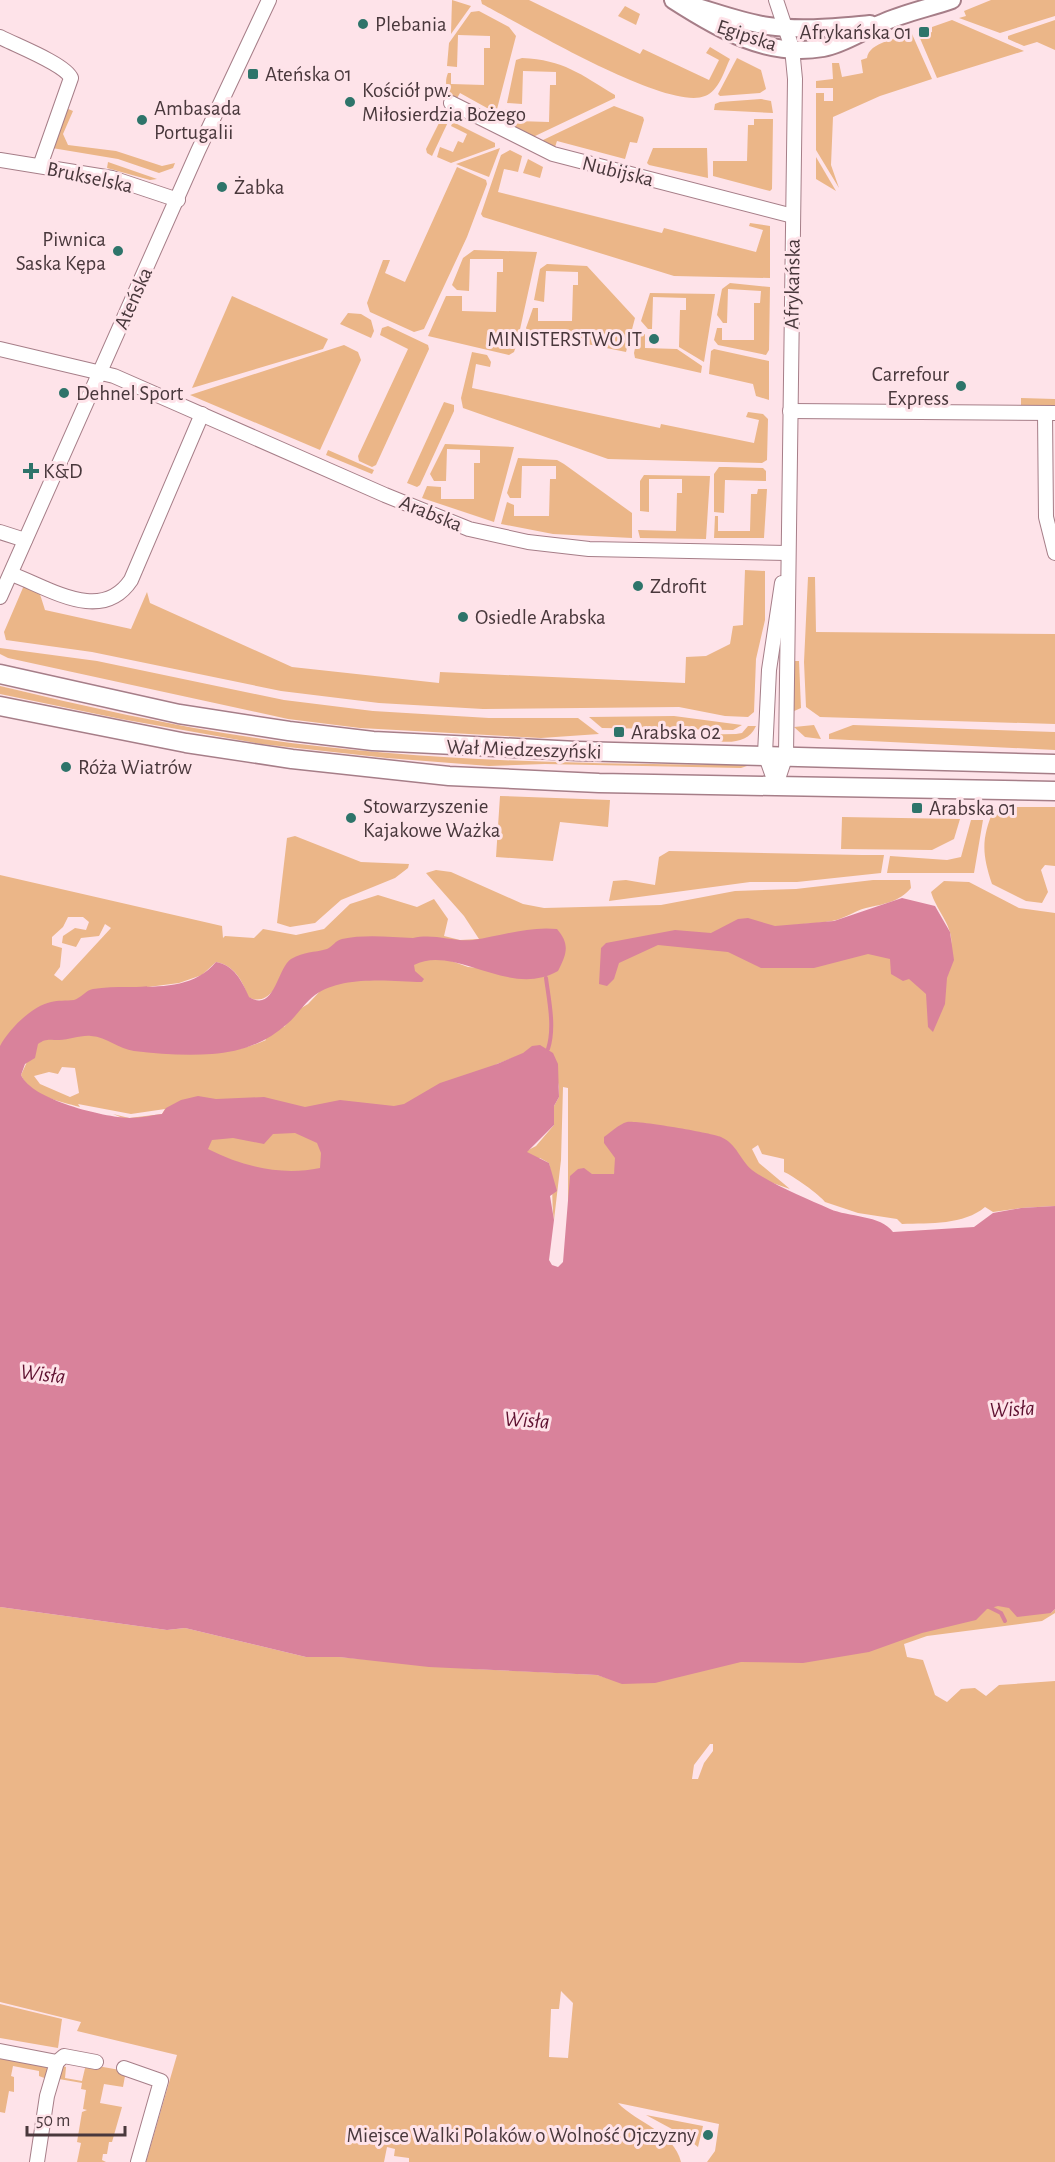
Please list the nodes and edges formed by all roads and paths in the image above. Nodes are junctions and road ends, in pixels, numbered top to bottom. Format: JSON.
{"nodes":[{"id":1,"x":673,"y":0,"type":"edge"},
{"id":2,"x":776,"y":0,"type":"edge"},
{"id":3,"x":952,"y":0,"type":"edge"},
{"id":4,"x":263,"y":2,"type":"edge"},
{"id":5,"x":883,"y":22,"type":"junction"},
{"id":6,"x":785,"y":28,"type":"junction"},
{"id":7,"x":0,"y":37,"type":"edge"},
{"id":8,"x":792,"y":48,"type":"junction"},
{"id":9,"x":451,"y":103,"type":"dead end"},
{"id":10,"x":0,"y":160,"type":"edge"},
{"id":11,"x":40,"y":166,"type":"junction"},
{"id":12,"x":178,"y":200,"type":"junction"},
{"id":13,"x":793,"y":216,"type":"junction"},
{"id":14,"x":0,"y":349,"type":"edge"},
{"id":15,"x":100,"y":371,"type":"junction"},
{"id":16,"x":790,"y":411,"type":"junction"},
{"id":17,"x":1050,"y":413,"type":"edge"},
{"id":18,"x":202,"y":414,"type":"junction"},
{"id":19,"x":0,"y":532,"type":"edge"},
{"id":20,"x":25,"y":540,"type":"junction"},
{"id":21,"x":787,"y":553,"type":"junction"},
{"id":22,"x":1055,"y":553,"type":"edge"},
{"id":23,"x":786,"y":570,"type":"junction"},
{"id":24,"x":11,"y":574,"type":"junction"},
{"id":25,"x":0,"y":597,"type":"edge"},
{"id":26,"x":2,"y":672,"type":"edge"},
{"id":27,"x":0,"y":706,"type":"edge"},
{"id":28,"x":765,"y":754,"type":"junction"},
{"id":29,"x":786,"y":755,"type":"junction"},
{"id":30,"x":1055,"y":764,"type":"edge"},
{"id":31,"x":776,"y":785,"type":"junction"},
{"id":32,"x":1055,"y":791,"type":"edge"},
{"id":33,"x":0,"y":2051,"type":"edge"},
{"id":34,"x":57,"y":2062,"type":"junction"},
{"id":35,"x":96,"y":2062,"type":"dead end"},
{"id":36,"x":124,"y":2068,"type":"dead end"},
{"id":37,"x":37,"y":2162,"type":"edge"},
{"id":38,"x":138,"y":2162,"type":"edge"}],
"edges":[{"from":1,"to":6,"type":"street","name":"Egipska"},
{"from":1,"to":8,"type":"street","name":"Egipska"},
{"from":2,"to":6,"type":"street","name":"Afrykańska"},
{"from":3,"to":5,"type":"street"},
{"from":4,"to":12,"type":"street","name":"Ateńska"},
{"from":5,"to":6,"type":"street","name":"Egipska"},
{"from":5,"to":8,"type":"street","name":"Egipska"},
{"from":6,"to":8,"type":"street","name":"Afrykańska"},
{"from":7,"to":11,"type":"street"},
{"from":8,"to":13,"type":"street","name":"Afrykańska"},
{"from":9,"to":13,"type":"street","name":"Nubijska"},
{"from":10,"to":11,"type":"street","name":"Brukselska"},
{"from":11,"to":12,"type":"street","name":"Brukselska"},
{"from":12,"to":15,"type":"street","name":"Ateńska"},
{"from":13,"to":16,"type":"street","name":"Afrykańska"},
{"from":14,"to":15,"type":"street","name":"Arabska"},
{"from":15,"to":18,"type":"street","name":"Arabska"},
{"from":15,"to":20,"type":"street","name":"Ateńska"},
{"from":16,"to":17,"type":"street"},
{"from":16,"to":21,"type":"street","name":"Afrykańska"},
{"from":17,"to":22,"type":"street"},
{"from":18,"to":21,"type":"street","name":"Arabska"},
{"from":18,"to":24,"type":"street"},
{"from":19,"to":20,"type":"street"},
{"from":20,"to":24,"type":"street","name":"Ateńska"},
{"from":21,"to":23,"type":"street","name":"Afrykańska"},
{"from":23,"to":28,"type":"street","name":"Afrykańska"},
{"from":23,"to":29,"type":"street","name":"Afrykańska"},
{"from":24,"to":25,"type":"street","name":"Ateńska"},
{"from":26,"to":28,"type":"main road","name":"Wał Miedzeszyński"},
{"from":27,"to":31,"type":"main road","name":"Wał Miedzeszyński"},
{"from":28,"to":29,"type":"main road","name":"Wał Miedzeszyński"},
{"from":28,"to":31,"type":"street","name":"Afrykańska"},
{"from":29,"to":30,"type":"main road","name":"Wał Miedzeszyński"},
{"from":29,"to":31,"type":"street","name":"Afrykańska"},
{"from":31,"to":32,"type":"main road","name":"Wał Miedzeszyński"},
{"from":33,"to":34,"type":"street"},
{"from":34,"to":35,"type":"street"},
{"from":34,"to":37,"type":"street"},
{"from":36,"to":38,"type":"street"}]}
